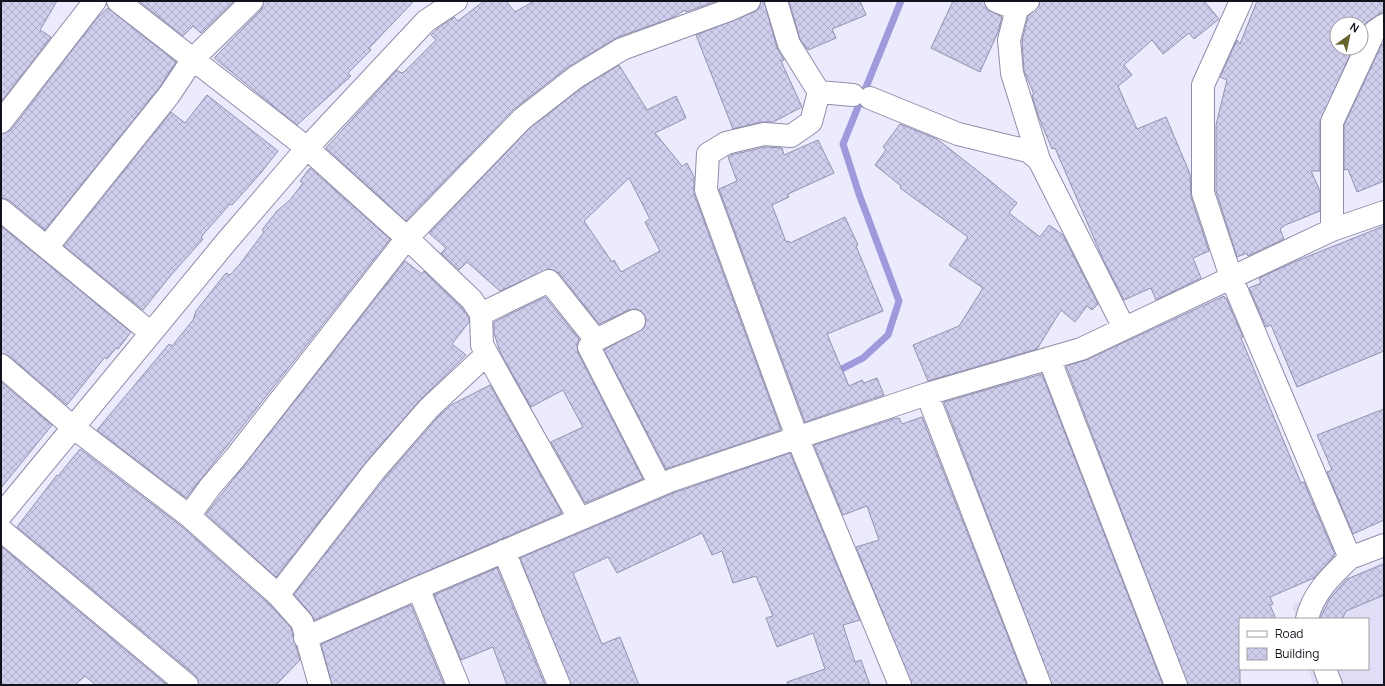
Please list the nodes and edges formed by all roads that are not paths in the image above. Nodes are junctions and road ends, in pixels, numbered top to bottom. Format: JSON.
{"nodes":[{"id":1,"x":95,"y":1,"type":"edge"},
{"id":2,"x":118,"y":1,"type":"edge"},
{"id":3,"x":252,"y":1,"type":"edge"},
{"id":4,"x":456,"y":1,"type":"edge"},
{"id":5,"x":749,"y":1,"type":"edge"},
{"id":6,"x":776,"y":1,"type":"edge"},
{"id":7,"x":996,"y":1,"type":"edge"},
{"id":8,"x":1241,"y":1,"type":"edge"},
{"id":9,"x":1022,"y":5,"type":"edge"},
{"id":10,"x":1381,"y":29,"type":"edge"},
{"id":11,"x":193,"y":59,"type":"junction"},
{"id":12,"x":819,"y":92,"type":"junction"},
{"id":13,"x":1,"y":122,"type":"edge"},
{"id":14,"x":307,"y":148,"type":"junction"},
{"id":15,"x":1039,"y":160,"type":"junction"},
{"id":16,"x":1,"y":210,"type":"edge"},
{"id":17,"x":1384,"y":212,"type":"edge"},
{"id":18,"x":1332,"y":230,"type":"junction"},
{"id":19,"x":407,"y":238,"type":"junction"},
{"id":20,"x":47,"y":247,"type":"junction"},
{"id":21,"x":1231,"y":277,"type":"junction"},
{"id":22,"x":481,"y":314,"type":"junction"},
{"id":23,"x":634,"y":321,"type":"dead end"},
{"id":24,"x":1124,"y":328,"type":"junction"},
{"id":25,"x":151,"y":332,"type":"junction"},
{"id":26,"x":596,"y":340,"type":"junction"},
{"id":27,"x":487,"y":354,"type":"junction"},
{"id":28,"x":1049,"y":358,"type":"junction"},
{"id":29,"x":1,"y":365,"type":"edge"},
{"id":30,"x":927,"y":394,"type":"junction"},
{"id":31,"x":74,"y":428,"type":"junction"},
{"id":32,"x":797,"y":437,"type":"junction"},
{"id":33,"x":660,"y":485,"type":"junction"},
{"id":34,"x":1,"y":515,"type":"edge"},
{"id":35,"x":189,"y":516,"type":"junction"},
{"id":36,"x":579,"y":518,"type":"junction"},
{"id":37,"x":1,"y":530,"type":"edge"},
{"id":38,"x":1384,"y":545,"type":"edge"},
{"id":39,"x":504,"y":551,"type":"junction"},
{"id":40,"x":1350,"y":558,"type":"junction"},
{"id":41,"x":418,"y":588,"type":"junction"},
{"id":42,"x":278,"y":595,"type":"junction"},
{"id":43,"x":1307,"y":618,"type":"edge"},
{"id":44,"x":305,"y":638,"type":"junction"},
{"id":45,"x":1325,"y":670,"type":"edge"},
{"id":46,"x":187,"y":685,"type":"edge"},
{"id":47,"x":320,"y":685,"type":"edge"},
{"id":48,"x":458,"y":685,"type":"edge"},
{"id":49,"x":559,"y":685,"type":"edge"},
{"id":50,"x":900,"y":685,"type":"edge"},
{"id":51,"x":1040,"y":685,"type":"edge"},
{"id":52,"x":1176,"y":685,"type":"edge"},
{"id":53,"x":1331,"y":685,"type":"edge"}],
"edges":[{"from":1,"to":13,"type":"street"},
{"from":2,"to":11,"type":"street"},
{"from":3,"to":11,"type":"street"},
{"from":4,"to":14,"type":"street"},
{"from":5,"to":19,"type":"street"},
{"from":6,"to":12,"type":"street"},
{"from":7,"to":9,"type":"street"},
{"from":8,"to":21,"type":"street"},
{"from":9,"to":15,"type":"street"},
{"from":10,"to":18,"type":"street"},
{"from":11,"to":14,"type":"street"},
{"from":11,"to":20,"type":"street"},
{"from":12,"to":15,"type":"street"},
{"from":12,"to":32,"type":"street"},
{"from":14,"to":19,"type":"street"},
{"from":14,"to":25,"type":"street"},
{"from":15,"to":24,"type":"street"},
{"from":16,"to":20,"type":"street"},
{"from":17,"to":18,"type":"street"},
{"from":18,"to":21,"type":"street"},
{"from":19,"to":22,"type":"street"},
{"from":19,"to":35,"type":"street"},
{"from":20,"to":25,"type":"street"},
{"from":21,"to":24,"type":"street"},
{"from":21,"to":40,"type":"street"},
{"from":22,"to":26,"type":"street"},
{"from":22,"to":27,"type":"street"},
{"from":23,"to":26,"type":"street"},
{"from":24,"to":28,"type":"street"},
{"from":25,"to":31,"type":"street"},
{"from":26,"to":33,"type":"street"},
{"from":27,"to":36,"type":"street"},
{"from":27,"to":42,"type":"street"},
{"from":28,"to":30,"type":"street"},
{"from":28,"to":52,"type":"street"},
{"from":29,"to":31,"type":"street"},
{"from":30,"to":32,"type":"street"},
{"from":30,"to":51,"type":"street"},
{"from":31,"to":34,"type":"street"},
{"from":31,"to":35,"type":"street"},
{"from":32,"to":33,"type":"street"},
{"from":32,"to":50,"type":"street"},
{"from":33,"to":36,"type":"street"},
{"from":35,"to":42,"type":"street"},
{"from":36,"to":39,"type":"street"},
{"from":37,"to":46,"type":"street"},
{"from":38,"to":40,"type":"street"},
{"from":39,"to":41,"type":"street"},
{"from":39,"to":49,"type":"street"},
{"from":40,"to":43,"type":"street"},
{"from":41,"to":44,"type":"street"},
{"from":41,"to":48,"type":"street"},
{"from":42,"to":44,"type":"street"},
{"from":44,"to":47,"type":"street"},
{"from":45,"to":53,"type":"street"}]}
